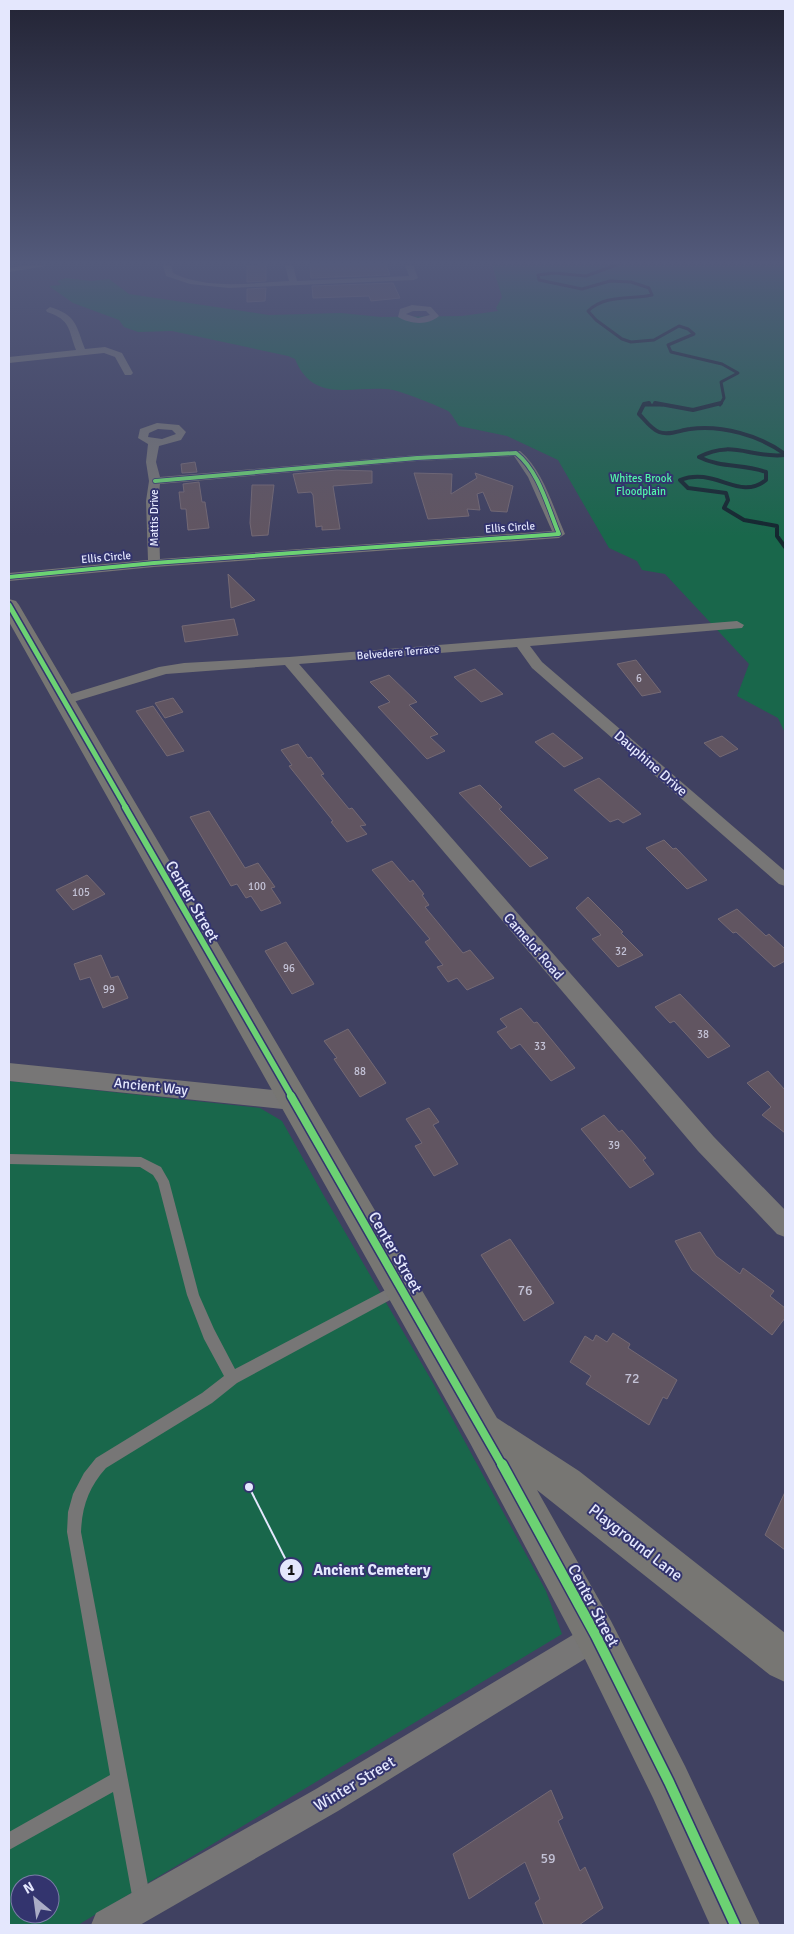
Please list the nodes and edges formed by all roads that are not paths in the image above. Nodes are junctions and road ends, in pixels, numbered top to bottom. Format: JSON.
{"nodes":[{"id":1,"x":47,"y":355,"type":"edge"},
{"id":2,"x":119,"y":355,"type":"edge"},
{"id":3,"x":9,"y":360,"type":"edge"},
{"id":4,"x":128,"y":373,"type":"dead end"},
{"id":5,"x":154,"y":442,"type":"dead end"},
{"id":6,"x":154,"y":481,"type":"junction"},
{"id":7,"x":154,"y":563,"type":"junction"},
{"id":8,"x":9,"y":577,"type":"edge"},
{"id":9,"x":9,"y":605,"type":"edge"},
{"id":10,"x":737,"y":625,"type":"dead end"},
{"id":11,"x":521,"y":642,"type":"junction"},
{"id":12,"x":289,"y":661,"type":"junction"},
{"id":13,"x":63,"y":701,"type":"junction"},
{"id":14,"x":785,"y":880,"type":"edge"},
{"id":15,"x":9,"y":1072,"type":"edge"},
{"id":16,"x":292,"y":1101,"type":"junction"},
{"id":17,"x":9,"y":1159,"type":"edge"},
{"id":18,"x":785,"y":1226,"type":"edge"},
{"id":19,"x":401,"y":1288,"type":"junction"},
{"id":20,"x":232,"y":1378,"type":"junction"},
{"id":21,"x":483,"y":1430,"type":"junction"},
{"id":22,"x":596,"y":1636,"type":"junction"},
{"id":23,"x":785,"y":1660,"type":"edge"},
{"id":24,"x":120,"y":1779,"type":"junction"},
{"id":25,"x":9,"y":1841,"type":"edge"},
{"id":26,"x":143,"y":1904,"type":"junction"},
{"id":27,"x":108,"y":1925,"type":"edge"},
{"id":28,"x":735,"y":1925,"type":"edge"}],
"edges":[{"from":1,"to":3,"type":"street"},
{"from":2,"to":4,"type":"street"},
{"from":5,"to":6,"type":"street","name":"Mattis Drive"},
{"from":6,"to":7,"type":"street","name":"Mattis Drive"},
{"from":6,"to":7,"type":"street","name":"Ellis Circle"},
{"from":7,"to":8,"type":"street","name":"Ellis Circle"},
{"from":9,"to":13,"type":"street","name":"Center Street"},
{"from":10,"to":11,"type":"street","name":"Belvedere Terrace"},
{"from":11,"to":12,"type":"street","name":"Belvedere Terrace"},
{"from":11,"to":14,"type":"street","name":"Dauphine Drive"},
{"from":12,"to":13,"type":"street","name":"Belvedere Terrace"},
{"from":12,"to":18,"type":"street","name":"Camelot Road"},
{"from":13,"to":16,"type":"street","name":"Center Street"},
{"from":15,"to":16,"type":"street","name":"Ancient Way"},
{"from":16,"to":19,"type":"street","name":"Center Street"},
{"from":17,"to":20,"type":"lane"},
{"from":19,"to":20,"type":"lane"},
{"from":19,"to":21,"type":"street","name":"Center Street"},
{"from":20,"to":24,"type":"lane"},
{"from":21,"to":22,"type":"street","name":"Center Street"},
{"from":21,"to":23,"type":"street","name":"Playground Lane"},
{"from":22,"to":26,"type":"street","name":"Winter Street"},
{"from":22,"to":28,"type":"street","name":"Center Street"},
{"from":24,"to":25,"type":"lane"},
{"from":24,"to":26,"type":"lane"},
{"from":26,"to":27,"type":"street","name":"Winter Street"}]}
